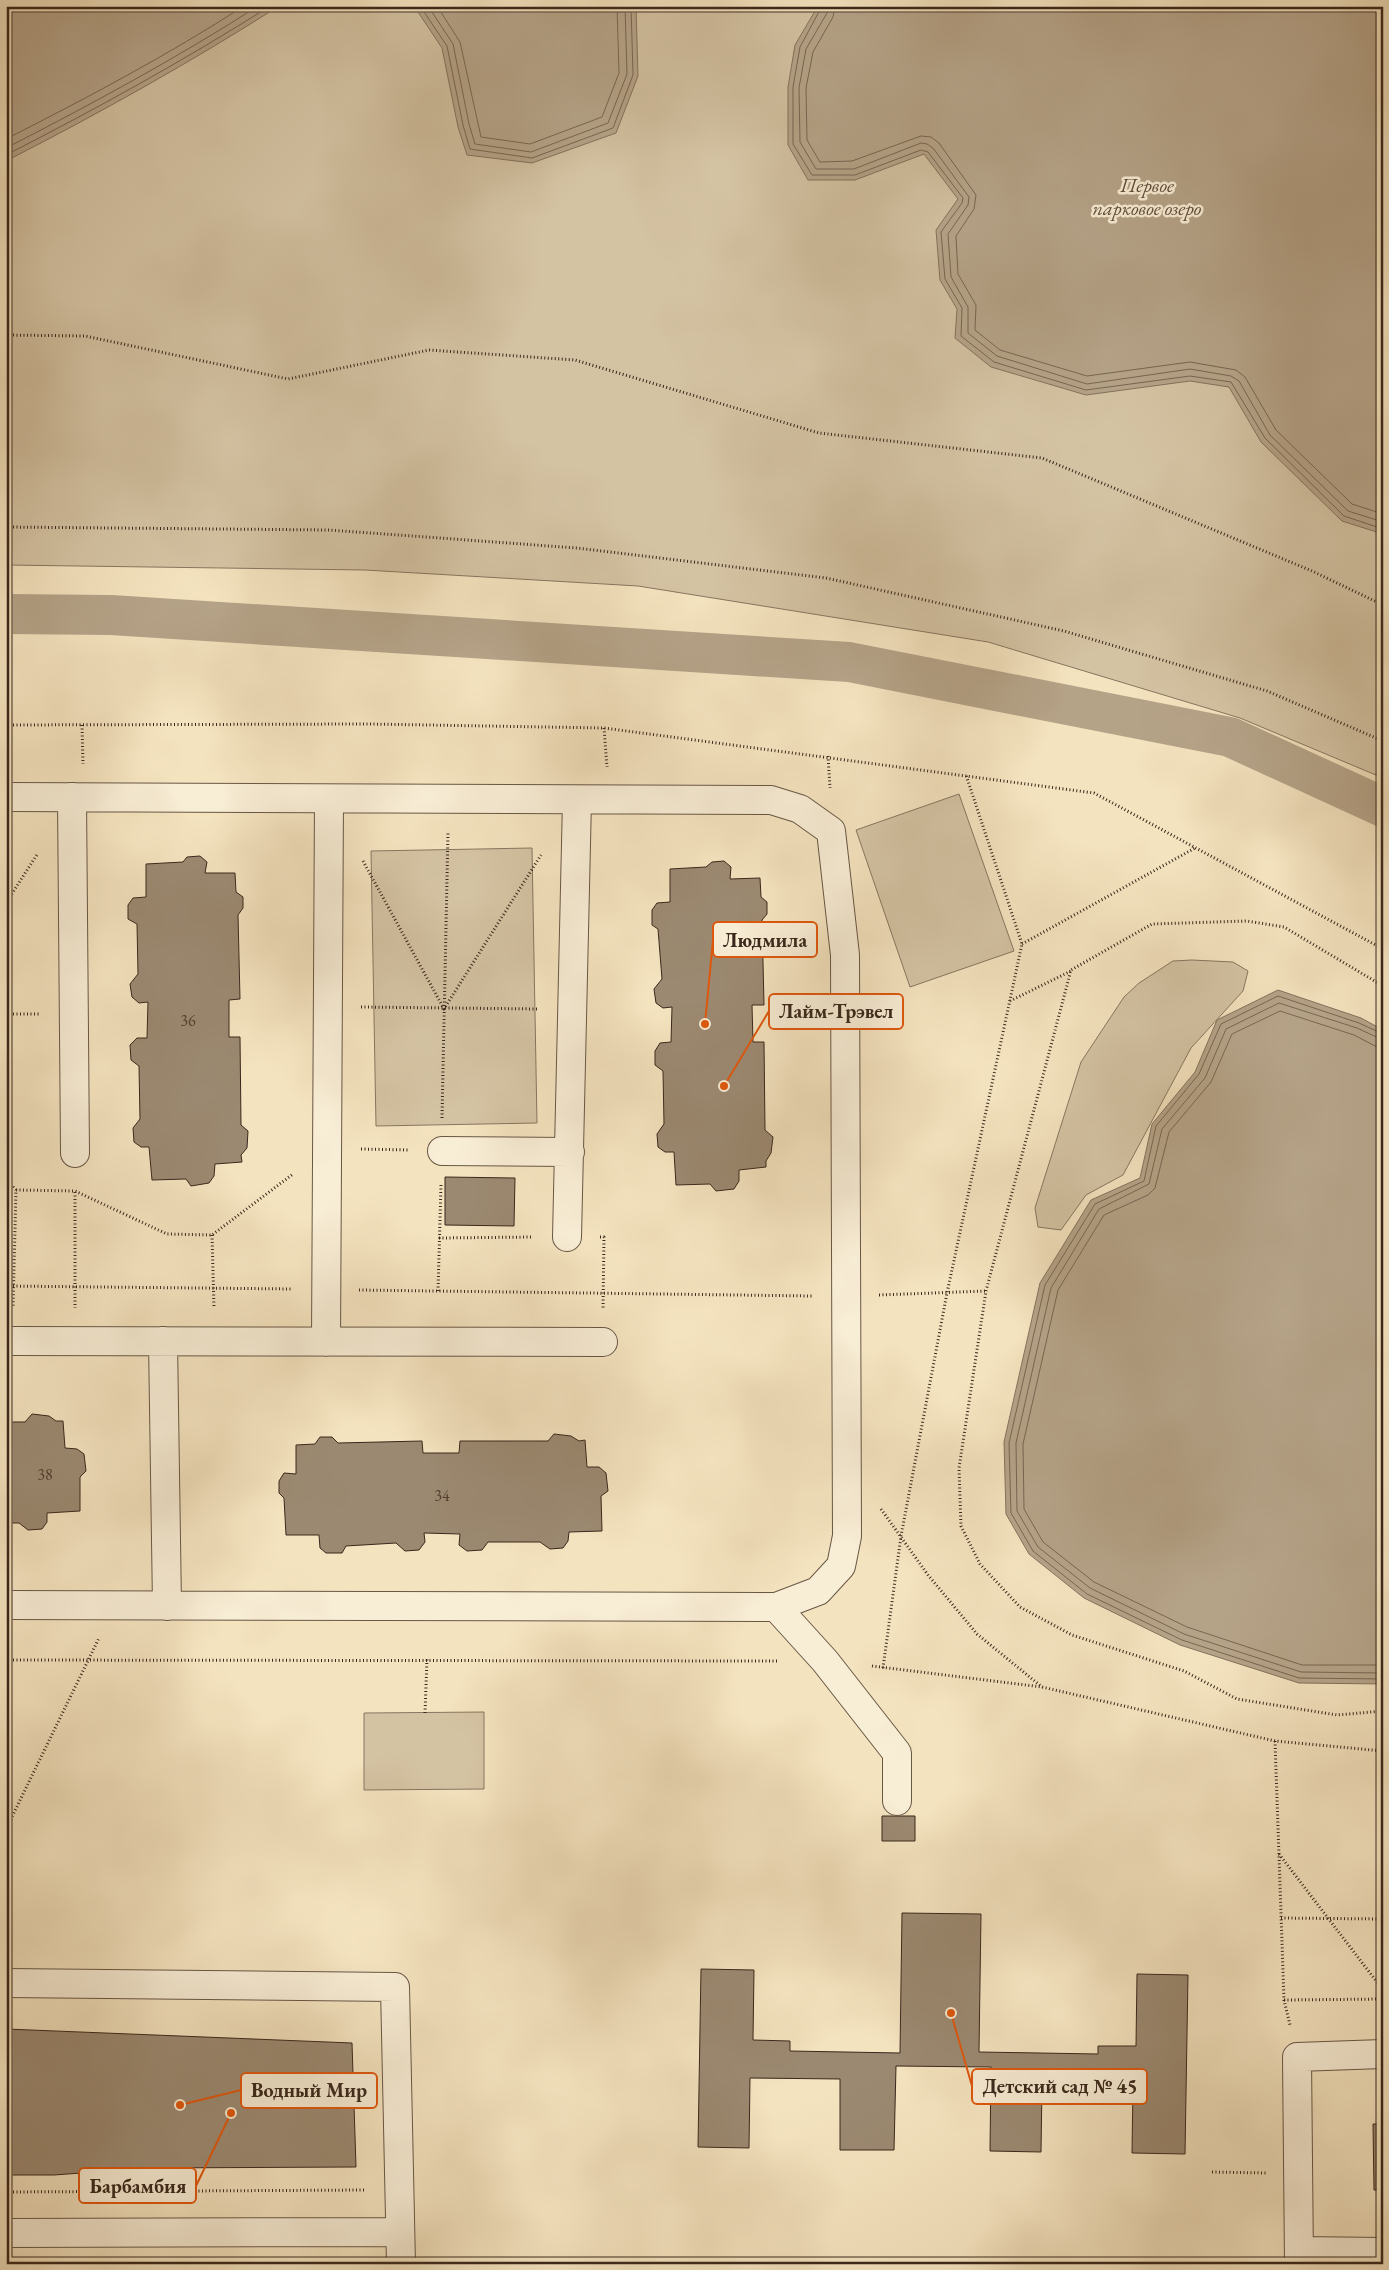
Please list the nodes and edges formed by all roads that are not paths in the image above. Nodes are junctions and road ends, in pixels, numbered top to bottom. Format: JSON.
{"nodes":[{"id":1,"x":6,"y":797,"type":"edge"},
{"id":2,"x":72,"y":798,"type":"junction"},
{"id":3,"x":329,"y":799,"type":"junction"},
{"id":4,"x":577,"y":800,"type":"junction"},
{"id":5,"x":442,"y":1152,"type":"road end"},
{"id":6,"x":570,"y":1152,"type":"junction"},
{"id":7,"x":75,"y":1153,"type":"road end"},
{"id":8,"x":567,"y":1236,"type":"dead end"},
{"id":9,"x":9,"y":1341,"type":"edge"},
{"id":10,"x":163,"y":1341,"type":"junction"},
{"id":11,"x":326,"y":1342,"type":"junction"},
{"id":12,"x":603,"y":1342,"type":"dead end"},
{"id":13,"x":6,"y":1605,"type":"edge"},
{"id":14,"x":167,"y":1606,"type":"junction"},
{"id":15,"x":776,"y":1607,"type":"junction"},
{"id":16,"x":896,"y":1800,"type":"dead end"},
{"id":17,"x":6,"y":1983,"type":"edge"},
{"id":18,"x":1383,"y":2054,"type":"edge"},
{"id":19,"x":400,"y":2232,"type":"junction"},
{"id":20,"x":6,"y":2233,"type":"edge"},
{"id":21,"x":1383,"y":2252,"type":"edge"},
{"id":22,"x":1299,"y":2258,"type":"edge"},
{"id":23,"x":401,"y":2264,"type":"edge"}],
"edges":[{"from":1,"to":2,"type":"lane"},
{"from":2,"to":3,"type":"lane"},
{"from":2,"to":7,"type":"lane"},
{"from":3,"to":4,"type":"lane"},
{"from":3,"to":11,"type":"lane"},
{"from":4,"to":6,"type":"lane"},
{"from":4,"to":15,"type":"lane"},
{"from":5,"to":6,"type":"lane"},
{"from":6,"to":8,"type":"lane"},
{"from":9,"to":10,"type":"lane"},
{"from":10,"to":11,"type":"lane"},
{"from":10,"to":14,"type":"lane"},
{"from":11,"to":12,"type":"lane"},
{"from":13,"to":14,"type":"lane"},
{"from":14,"to":15,"type":"lane"},
{"from":15,"to":16,"type":"lane"},
{"from":17,"to":19,"type":"lane"},
{"from":18,"to":22,"type":"lane"},
{"from":19,"to":20,"type":"lane"},
{"from":19,"to":23,"type":"lane"},
{"from":21,"to":22,"type":"lane"}]}
